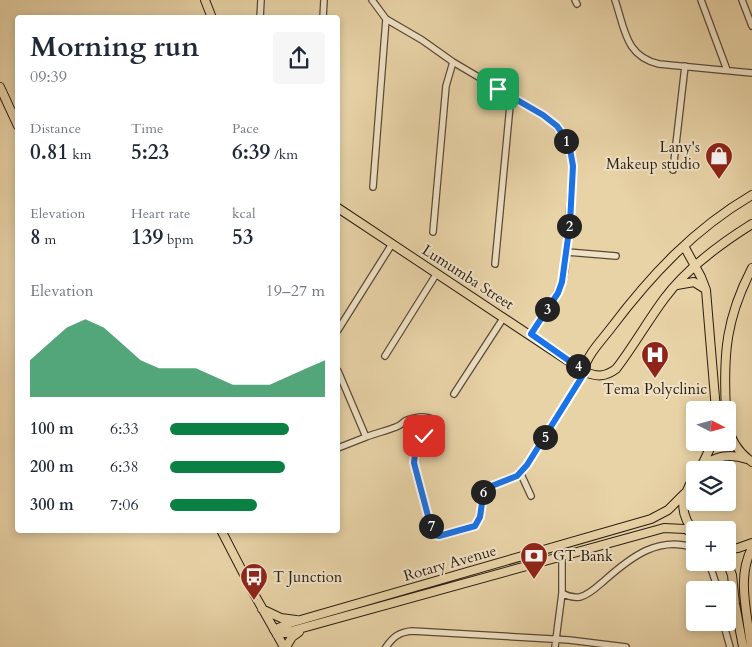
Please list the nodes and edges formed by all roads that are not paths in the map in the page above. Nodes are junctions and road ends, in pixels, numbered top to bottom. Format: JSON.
{"nodes":[{"id":1,"x":205,"y":0,"type":"edge"},
{"id":2,"x":261,"y":0,"type":"edge"},
{"id":3,"x":324,"y":0,"type":"edge"},
{"id":4,"x":372,"y":0,"type":"edge"},
{"id":5,"x":615,"y":0,"type":"edge"},
{"id":6,"x":700,"y":0,"type":"edge"},
{"id":7,"x":742,"y":0,"type":"edge"},
{"id":8,"x":211,"y":15,"type":"edge"},
{"id":9,"x":260,"y":15,"type":"edge"},
{"id":10,"x":323,"y":15,"type":"edge"},
{"id":11,"x":386,"y":19,"type":"junction"},
{"id":12,"x":752,"y":26,"type":"edge"},
{"id":13,"x":453,"y":62,"type":"junction"},
{"id":14,"x":685,"y":66,"type":"junction"},
{"id":15,"x":727,"y":70,"type":"junction"},
{"id":16,"x":752,"y":74,"type":"edge"},
{"id":17,"x":0,"y":87,"type":"edge"},
{"id":18,"x":511,"y":95,"type":"junction"},
{"id":19,"x":15,"y":120,"type":"edge"},
{"id":20,"x":673,"y":170,"type":"dead end"},
{"id":21,"x":373,"y":187,"type":"dead end"},
{"id":22,"x":752,"y":195,"type":"edge"},
{"id":23,"x":340,"y":209,"type":"edge"},
{"id":24,"x":752,"y":224,"type":"edge"},
{"id":25,"x":433,"y":232,"type":"dead end"},
{"id":26,"x":392,"y":244,"type":"junction"},
{"id":27,"x":684,"y":246,"type":"junction"},
{"id":28,"x":567,"y":252,"type":"junction"},
{"id":29,"x":616,"y":256,"type":"dead end"},
{"id":30,"x":495,"y":264,"type":"dead end"},
{"id":31,"x":694,"y":267,"type":"junction"},
{"id":32,"x":752,"y":268,"type":"edge"},
{"id":33,"x":437,"y":273,"type":"junction"},
{"id":34,"x":677,"y":285,"type":"junction"},
{"id":35,"x":706,"y":290,"type":"junction"},
{"id":36,"x":504,"y":317,"type":"junction"},
{"id":37,"x":340,"y":327,"type":"edge"},
{"id":38,"x":531,"y":334,"type":"junction"},
{"id":39,"x":384,"y":356,"type":"dead end"},
{"id":40,"x":584,"y":371,"type":"junction"},
{"id":41,"x":340,"y":376,"type":"edge"},
{"id":42,"x":454,"y":394,"type":"dead end"},
{"id":43,"x":715,"y":401,"type":"edge"},
{"id":44,"x":726,"y":401,"type":"edge"},
{"id":45,"x":366,"y":437,"type":"junction"},
{"id":46,"x":736,"y":444,"type":"edge"},
{"id":47,"x":340,"y":447,"type":"edge"},
{"id":48,"x":750,"y":460,"type":"edge"},
{"id":49,"x":712,"y":461,"type":"edge"},
{"id":50,"x":520,"y":472,"type":"junction"},
{"id":51,"x":686,"y":491,"type":"edge"},
{"id":52,"x":684,"y":494,"type":"junction"},
{"id":53,"x":531,"y":496,"type":"dead end"},
{"id":54,"x":687,"y":521,"type":"edge"},
{"id":55,"x":686,"y":529,"type":"edge"},
{"id":56,"x":223,"y":533,"type":"edge"},
{"id":57,"x":752,"y":542,"type":"edge"},
{"id":58,"x":686,"y":546,"type":"edge"},
{"id":59,"x":736,"y":548,"type":"edge"},
{"id":60,"x":752,"y":548,"type":"edge"},
{"id":61,"x":562,"y":555,"type":"junction"},
{"id":62,"x":498,"y":563,"type":"junction"},
{"id":63,"x":730,"y":571,"type":"edge"},
{"id":64,"x":501,"y":573,"type":"junction"},
{"id":65,"x":562,"y":593,"type":"junction"},
{"id":66,"x":262,"y":609,"type":"junction"},
{"id":67,"x":300,"y":620,"type":"junction"},
{"id":68,"x":303,"y":629,"type":"junction"},
{"id":69,"x":726,"y":631,"type":"edge"},
{"id":70,"x":276,"y":633,"type":"junction"},
{"id":71,"x":556,"y":639,"type":"junction"},
{"id":72,"x":285,"y":647,"type":"edge"},
{"id":73,"x":386,"y":647,"type":"edge"},
{"id":74,"x":555,"y":647,"type":"edge"},
{"id":75,"x":626,"y":647,"type":"edge"},
{"id":76,"x":730,"y":647,"type":"edge"},
{"id":77,"x":743,"y":647,"type":"edge"},
{"id":78,"x":751,"y":647,"type":"edge"}],
"edges":[{"from":1,"to":8,"type":"main road"},
{"from":2,"to":9,"type":"street"},
{"from":3,"to":10,"type":"street"},
{"from":4,"to":11,"type":"street"},
{"from":5,"to":14,"type":"street"},
{"from":6,"to":15,"type":"street"},
{"from":7,"to":12,"type":"street"},
{"from":11,"to":13,"type":"street"},
{"from":11,"to":21,"type":"street"},
{"from":13,"to":18,"type":"street"},
{"from":13,"to":25,"type":"street"},
{"from":14,"to":15,"type":"street"},
{"from":14,"to":20,"type":"street"},
{"from":15,"to":16,"type":"street"},
{"from":17,"to":19,"type":"main road"},
{"from":18,"to":28,"type":"street"},
{"from":18,"to":30,"type":"street"},
{"from":22,"to":27,"type":"main road"},
{"from":23,"to":26,"type":"main road","name":"Lumumba Street"},
{"from":24,"to":31,"type":"main road"},
{"from":26,"to":33,"type":"main road","name":"Lumumba Street"},
{"from":26,"to":37,"type":"street"},
{"from":27,"to":31,"type":"main road"},
{"from":27,"to":40,"type":"main road"},
{"from":28,"to":29,"type":"street"},
{"from":28,"to":38,"type":"street"},
{"from":31,"to":34,"type":"main road"},
{"from":31,"to":35,"type":"main road"},
{"from":32,"to":44,"type":"main road"},
{"from":33,"to":36,"type":"main road","name":"Lumumba Street"},
{"from":33,"to":39,"type":"street"},
{"from":34,"to":35,"type":"main road"},
{"from":34,"to":40,"type":"main road"},
{"from":35,"to":43,"type":"main road"},
{"from":36,"to":38,"type":"main road","name":"Lumumba Street"},
{"from":36,"to":42,"type":"street"},
{"from":38,"to":40,"type":"main road","name":"Lumumba Street"},
{"from":40,"to":50,"type":"street"},
{"from":41,"to":45,"type":"street"},
{"from":45,"to":47,"type":"street"},
{"from":45,"to":50,"type":"street"},
{"from":46,"to":48,"type":"main road"},
{"from":48,"to":49,"type":"main road"},
{"from":50,"to":53,"type":"street"},
{"from":51,"to":52,"type":"main road","name":"Rotary Avenue"},
{"from":52,"to":54,"type":"main road"},
{"from":52,"to":62,"type":"main road","name":"Rotary Avenue"},
{"from":55,"to":61,"type":"main road","name":"Rotary Avenue"},
{"from":56,"to":66,"type":"main road"},
{"from":57,"to":59,"type":"main road"},
{"from":58,"to":65,"type":"street"},
{"from":60,"to":78,"type":"main road"},
{"from":61,"to":64,"type":"main road","name":"Rotary Avenue"},
{"from":61,"to":65,"type":"street"},
{"from":62,"to":64,"type":"main road"},
{"from":62,"to":67,"type":"main road","name":"Rotary Avenue"},
{"from":63,"to":77,"type":"main road"},
{"from":64,"to":68,"type":"main road","name":"Rotary Avenue"},
{"from":65,"to":71,"type":"street"},
{"from":66,"to":67,"type":"main road"},
{"from":66,"to":70,"type":"main road"},
{"from":67,"to":70,"type":"main road","name":"Rotary Avenue"},
{"from":68,"to":70,"type":"main road","name":"Rotary Avenue"},
{"from":68,"to":72,"type":"main road"},
{"from":69,"to":76,"type":"street"},
{"from":70,"to":72,"type":"main road"},
{"from":71,"to":73,"type":"street"},
{"from":71,"to":74,"type":"street"},
{"from":71,"to":75,"type":"street"}]}
